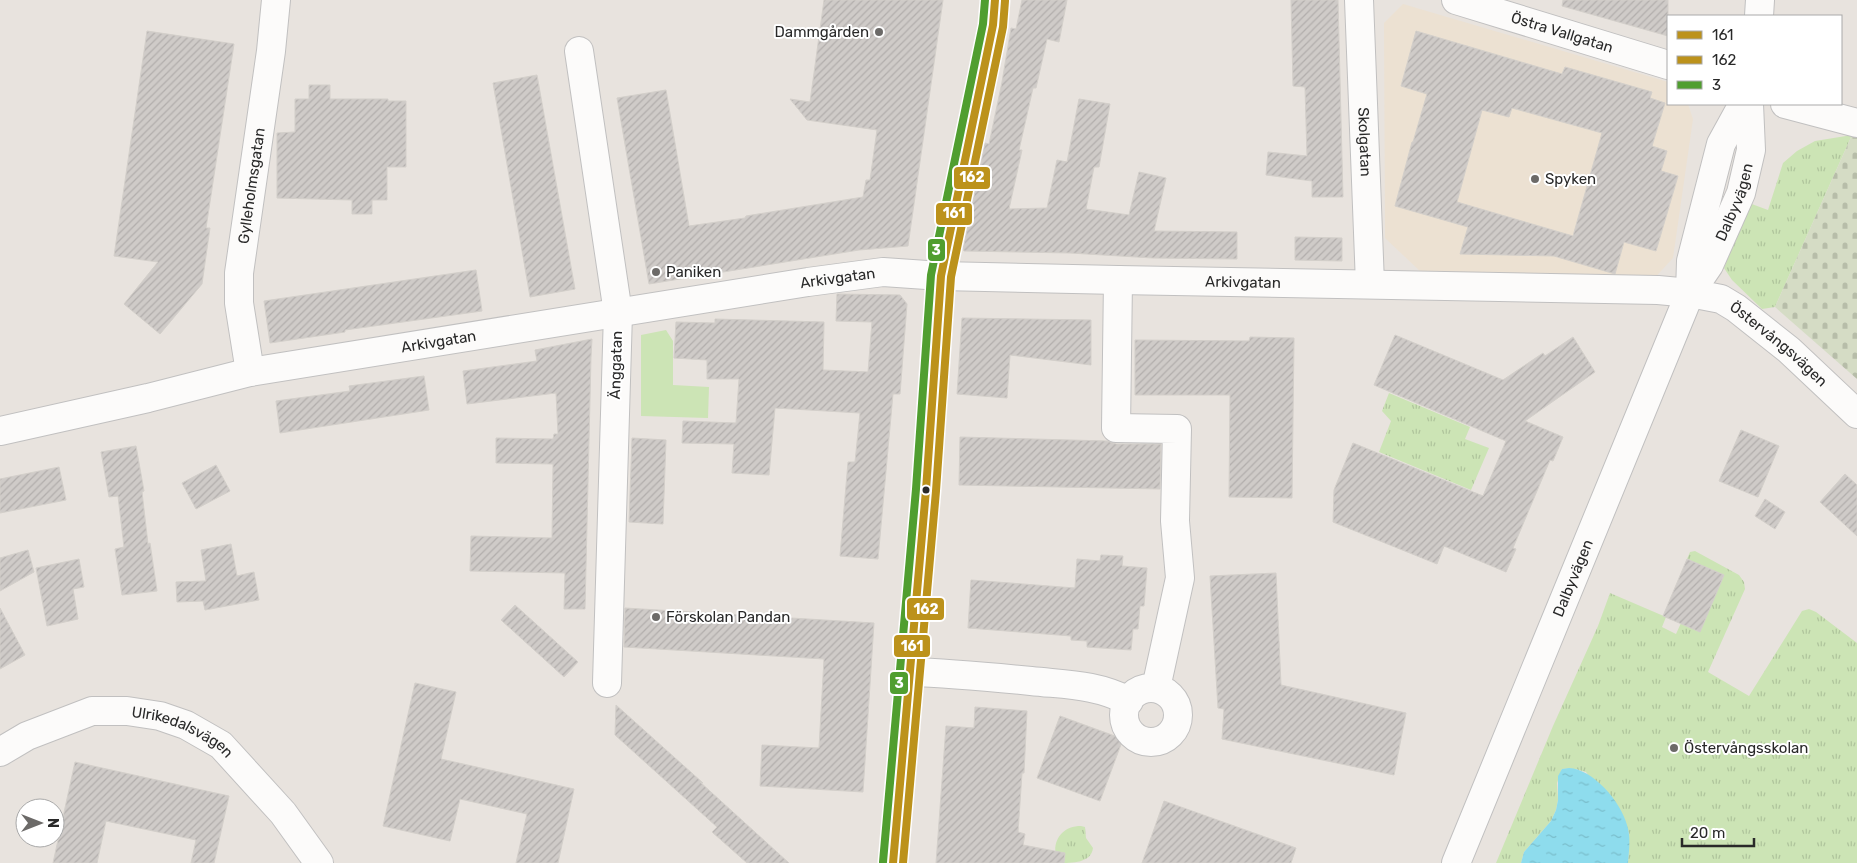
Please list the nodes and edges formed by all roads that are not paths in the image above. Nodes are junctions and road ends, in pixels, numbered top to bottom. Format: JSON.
{"nodes":[{"id":1,"x":276,"y":0,"type":"edge"},
{"id":2,"x":996,"y":0,"type":"edge"},
{"id":3,"x":1359,"y":0,"type":"edge"},
{"id":4,"x":1456,"y":0,"type":"edge"},
{"id":5,"x":1760,"y":0,"type":"edge"},
{"id":6,"x":1759,"y":15,"type":"edge"},
{"id":7,"x":579,"y":50,"type":"dead end"},
{"id":8,"x":1667,"y":66,"type":"edge"},
{"id":9,"x":1742,"y":105,"type":"edge"},
{"id":10,"x":1750,"y":105,"type":"edge"},
{"id":11,"x":1789,"y":105,"type":"edge"},
{"id":12,"x":1857,"y":123,"type":"edge"},
{"id":13,"x":941,"y":276,"type":"junction"},
{"id":14,"x":1118,"y":280,"type":"junction"},
{"id":15,"x":1370,"y":284,"type":"junction"},
{"id":16,"x":1690,"y":293,"type":"junction"},
{"id":17,"x":618,"y":313,"type":"junction"},
{"id":18,"x":250,"y":372,"type":"junction"},
{"id":19,"x":1857,"y":414,"type":"edge"},
{"id":20,"x":0,"y":431,"type":"edge"},
{"id":21,"x":909,"y":672,"type":"junction"},
{"id":22,"x":607,"y":683,"type":"dead end"},
{"id":23,"x":1156,"y":688,"type":"junction"},
{"id":24,"x":1129,"y":701,"type":"junction"},
{"id":25,"x":0,"y":752,"type":"edge"},
{"id":26,"x":319,"y":863,"type":"edge"},
{"id":27,"x":893,"y":863,"type":"edge"},
{"id":28,"x":1456,"y":863,"type":"edge"}],
"edges":[{"from":1,"to":18,"type":"street","name":"Gylleholmsgatan"},
{"from":2,"to":13,"type":"street"},
{"from":3,"to":15,"type":"street","name":"Skolgatan"},
{"from":4,"to":8,"type":"street","name":"Östra Vallgatan"},
{"from":5,"to":6,"type":"street"},
{"from":7,"to":17,"type":"street","name":"Änggatan"},
{"from":9,"to":16,"type":"street","name":"Dalbyvägen"},
{"from":10,"to":16,"type":"street","name":"Dalbyvägen"},
{"from":11,"to":12,"type":"street"},
{"from":13,"to":14,"type":"street","name":"Arkivgatan"},
{"from":13,"to":17,"type":"street","name":"Arkivgatan"},
{"from":13,"to":21,"type":"street"},
{"from":14,"to":15,"type":"street","name":"Arkivgatan"},
{"from":14,"to":23,"type":"street"},
{"from":15,"to":16,"type":"street","name":"Arkivgatan"},
{"from":16,"to":19,"type":"street","name":"Östervångsvägen"},
{"from":16,"to":28,"type":"street","name":"Dalbyvägen"},
{"from":17,"to":18,"type":"street","name":"Arkivgatan"},
{"from":17,"to":22,"type":"street","name":"Änggatan"},
{"from":18,"to":20,"type":"street","name":"Arkivgatan"},
{"from":21,"to":24,"type":"street"},
{"from":21,"to":27,"type":"street"},
{"from":23,"to":24,"type":"street"},
{"from":23,"to":24,"type":"street"},
{"from":25,"to":26,"type":"street","name":"Ulrikedalsvägen"}]}
